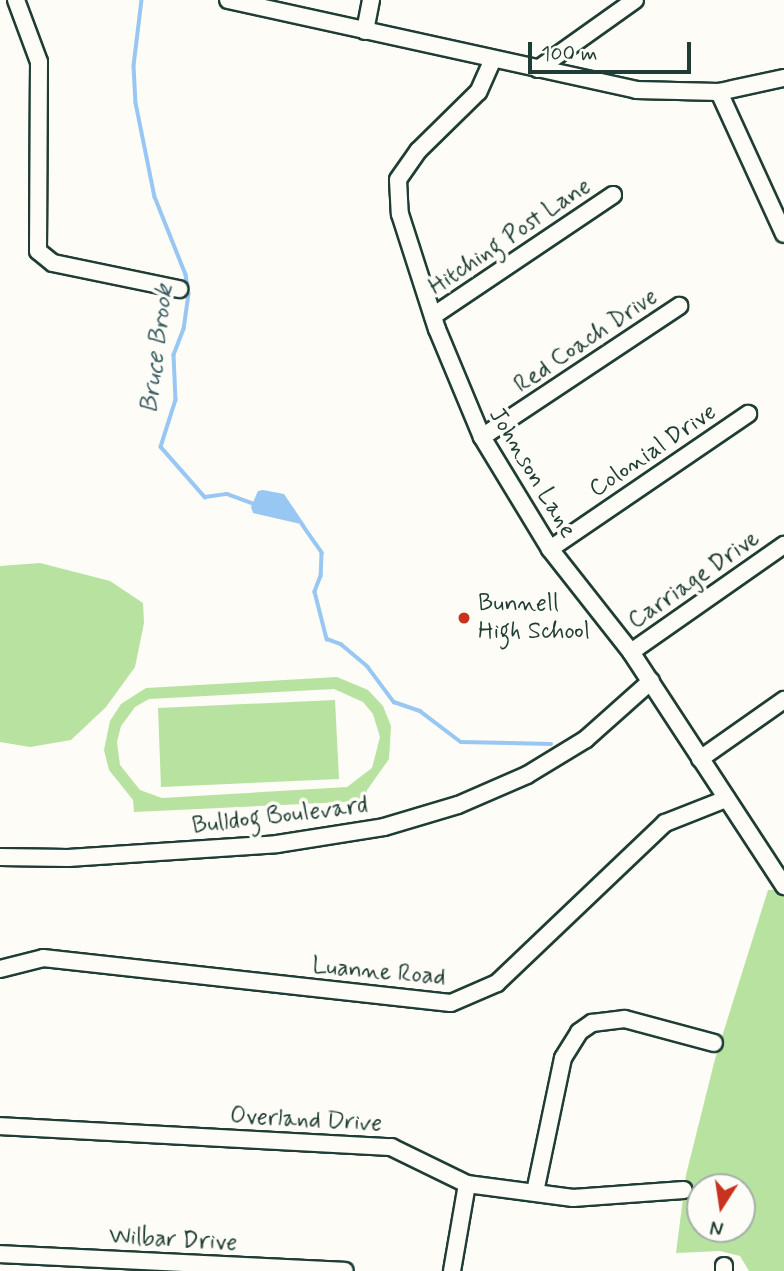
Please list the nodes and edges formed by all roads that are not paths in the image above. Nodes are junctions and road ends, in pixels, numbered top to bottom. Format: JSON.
{"nodes":[{"id":1,"x":16,"y":0,"type":"edge"},
{"id":2,"x":228,"y":0,"type":"edge"},
{"id":3,"x":371,"y":0,"type":"edge"},
{"id":4,"x":635,"y":0,"type":"edge"},
{"id":5,"x":365,"y":31,"type":"junction"},
{"id":6,"x":494,"y":59,"type":"junction"},
{"id":7,"x":538,"y":69,"type":"junction"},
{"id":8,"x":784,"y":78,"type":"edge"},
{"id":9,"x":719,"y":92,"type":"junction"},
{"id":10,"x":613,"y":195,"type":"dead end"},
{"id":11,"x":784,"y":234,"type":"edge"},
{"id":12,"x":179,"y":289,"type":"dead end"},
{"id":13,"x":679,"y":306,"type":"dead end"},
{"id":14,"x":433,"y":316,"type":"junction"},
{"id":15,"x":748,"y":414,"type":"dead end"},
{"id":16,"x":482,"y":438,"type":"junction"},
{"id":17,"x":784,"y":545,"type":"edge"},
{"id":18,"x":550,"y":549,"type":"junction"},
{"id":19,"x":631,"y":652,"type":"junction"},
{"id":20,"x":651,"y":681,"type":"junction"},
{"id":21,"x":784,"y":700,"type":"edge"},
{"id":22,"x":700,"y":759,"type":"junction"},
{"id":23,"x":726,"y":799,"type":"junction"},
{"id":24,"x":784,"y":856,"type":"edge"},
{"id":25,"x":0,"y":857,"type":"edge"},
{"id":26,"x":769,"y":865,"type":"junction"},
{"id":27,"x":784,"y":886,"type":"edge"},
{"id":28,"x":0,"y":970,"type":"edge"},
{"id":29,"x":714,"y":1044,"type":"dead end"},
{"id":30,"x":0,"y":1126,"type":"edge"},
{"id":31,"x":467,"y":1184,"type":"junction"},
{"id":32,"x":684,"y":1190,"type":"dead end"},
{"id":33,"x":535,"y":1192,"type":"junction"},
{"id":34,"x":0,"y":1254,"type":"edge"},
{"id":35,"x":345,"y":1271,"type":"edge"},
{"id":36,"x":452,"y":1271,"type":"edge"}],
"edges":[{"from":1,"to":12,"type":"street"},
{"from":2,"to":5,"type":"street"},
{"from":3,"to":5,"type":"street"},
{"from":4,"to":7,"type":"street"},
{"from":5,"to":6,"type":"street"},
{"from":6,"to":7,"type":"street"},
{"from":6,"to":14,"type":"street","name":"Johnson Lane"},
{"from":7,"to":9,"type":"street"},
{"from":8,"to":9,"type":"street"},
{"from":9,"to":11,"type":"street"},
{"from":10,"to":14,"type":"street","name":"Hitching Post Lane"},
{"from":13,"to":16,"type":"street","name":"Red Coach Drive"},
{"from":14,"to":16,"type":"street","name":"Johnson Lane"},
{"from":15,"to":18,"type":"street","name":"Colonial Drive"},
{"from":16,"to":18,"type":"street","name":"Johnson Lane"},
{"from":17,"to":19,"type":"street","name":"Carriage Drive"},
{"from":18,"to":19,"type":"street","name":"Johnson Lane"},
{"from":19,"to":20,"type":"street","name":"Johnson Lane"},
{"from":20,"to":22,"type":"street","name":"Johnson Lane"},
{"from":20,"to":25,"type":"street","name":"Bulldog Boulevard"},
{"from":21,"to":22,"type":"street"},
{"from":22,"to":23,"type":"street","name":"Johnson Lane"},
{"from":23,"to":26,"type":"street","name":"Johnson Lane"},
{"from":23,"to":28,"type":"street","name":"Luanne Road"},
{"from":24,"to":26,"type":"street"},
{"from":26,"to":27,"type":"street","name":"Johnson Lane"},
{"from":29,"to":33,"type":"street"},
{"from":30,"to":31,"type":"street","name":"Overland Drive"},
{"from":31,"to":33,"type":"street","name":"Overland Drive"},
{"from":31,"to":36,"type":"street"},
{"from":32,"to":33,"type":"street","name":"Overland Drive"},
{"from":34,"to":35,"type":"street","name":"Wilbar Drive"}]}
